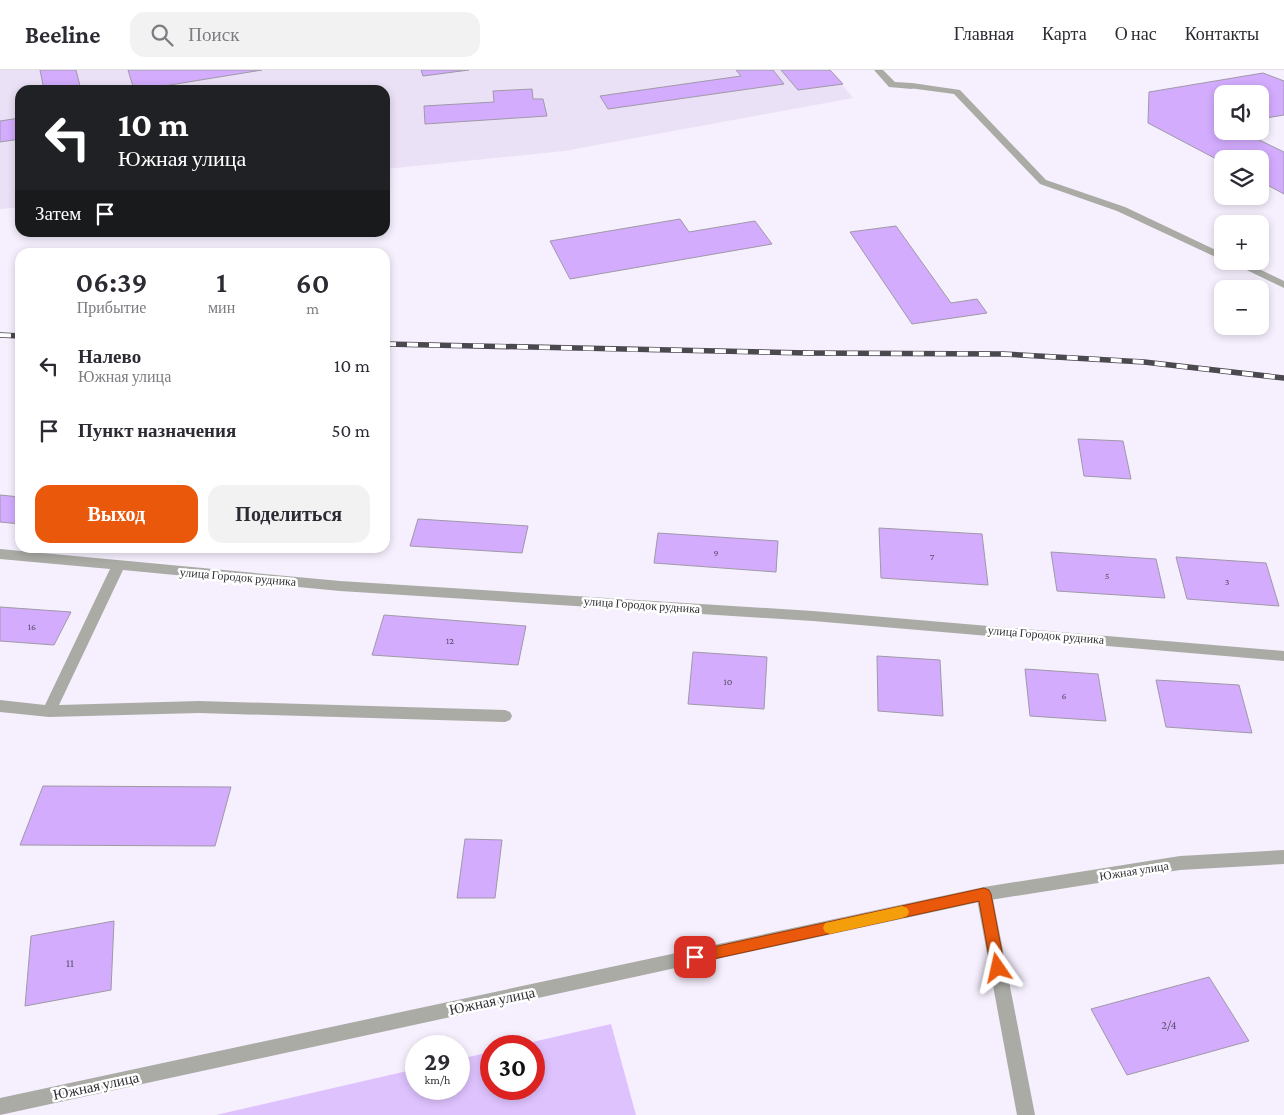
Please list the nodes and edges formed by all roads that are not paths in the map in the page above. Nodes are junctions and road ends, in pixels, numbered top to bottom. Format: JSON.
{"nodes":[{"id":1,"x":878,"y":70,"type":"edge"},
{"id":2,"x":1214,"y":252,"type":"edge"},
{"id":3,"x":1252,"y":270,"type":"edge"},
{"id":4,"x":1284,"y":285,"type":"edge"},
{"id":5,"x":0,"y":554,"type":"edge"},
{"id":6,"x":118,"y":565,"type":"junction"},
{"id":7,"x":1284,"y":656,"type":"edge"},
{"id":8,"x":0,"y":706,"type":"edge"},
{"id":9,"x":49,"y":711,"type":"junction"},
{"id":10,"x":505,"y":716,"type":"dead end"},
{"id":11,"x":1284,"y":857,"type":"edge"},
{"id":12,"x":984,"y":894,"type":"junction"},
{"id":13,"x":0,"y":1107,"type":"edge"},
{"id":14,"x":1026,"y":1115,"type":"edge"}],
"edges":[{"from":1,"to":2,"type":"street"},
{"from":3,"to":4,"type":"street"},
{"from":5,"to":6,"type":"street","name":"улица Городок рудника"},
{"from":6,"to":7,"type":"street","name":"улица Городок рудника"},
{"from":6,"to":9,"type":"street"},
{"from":8,"to":9,"type":"street"},
{"from":9,"to":10,"type":"street"},
{"from":11,"to":12,"type":"street","name":"Южная улица"},
{"from":12,"to":13,"type":"street","name":"Южная улица"},
{"from":12,"to":14,"type":"street"}]}
